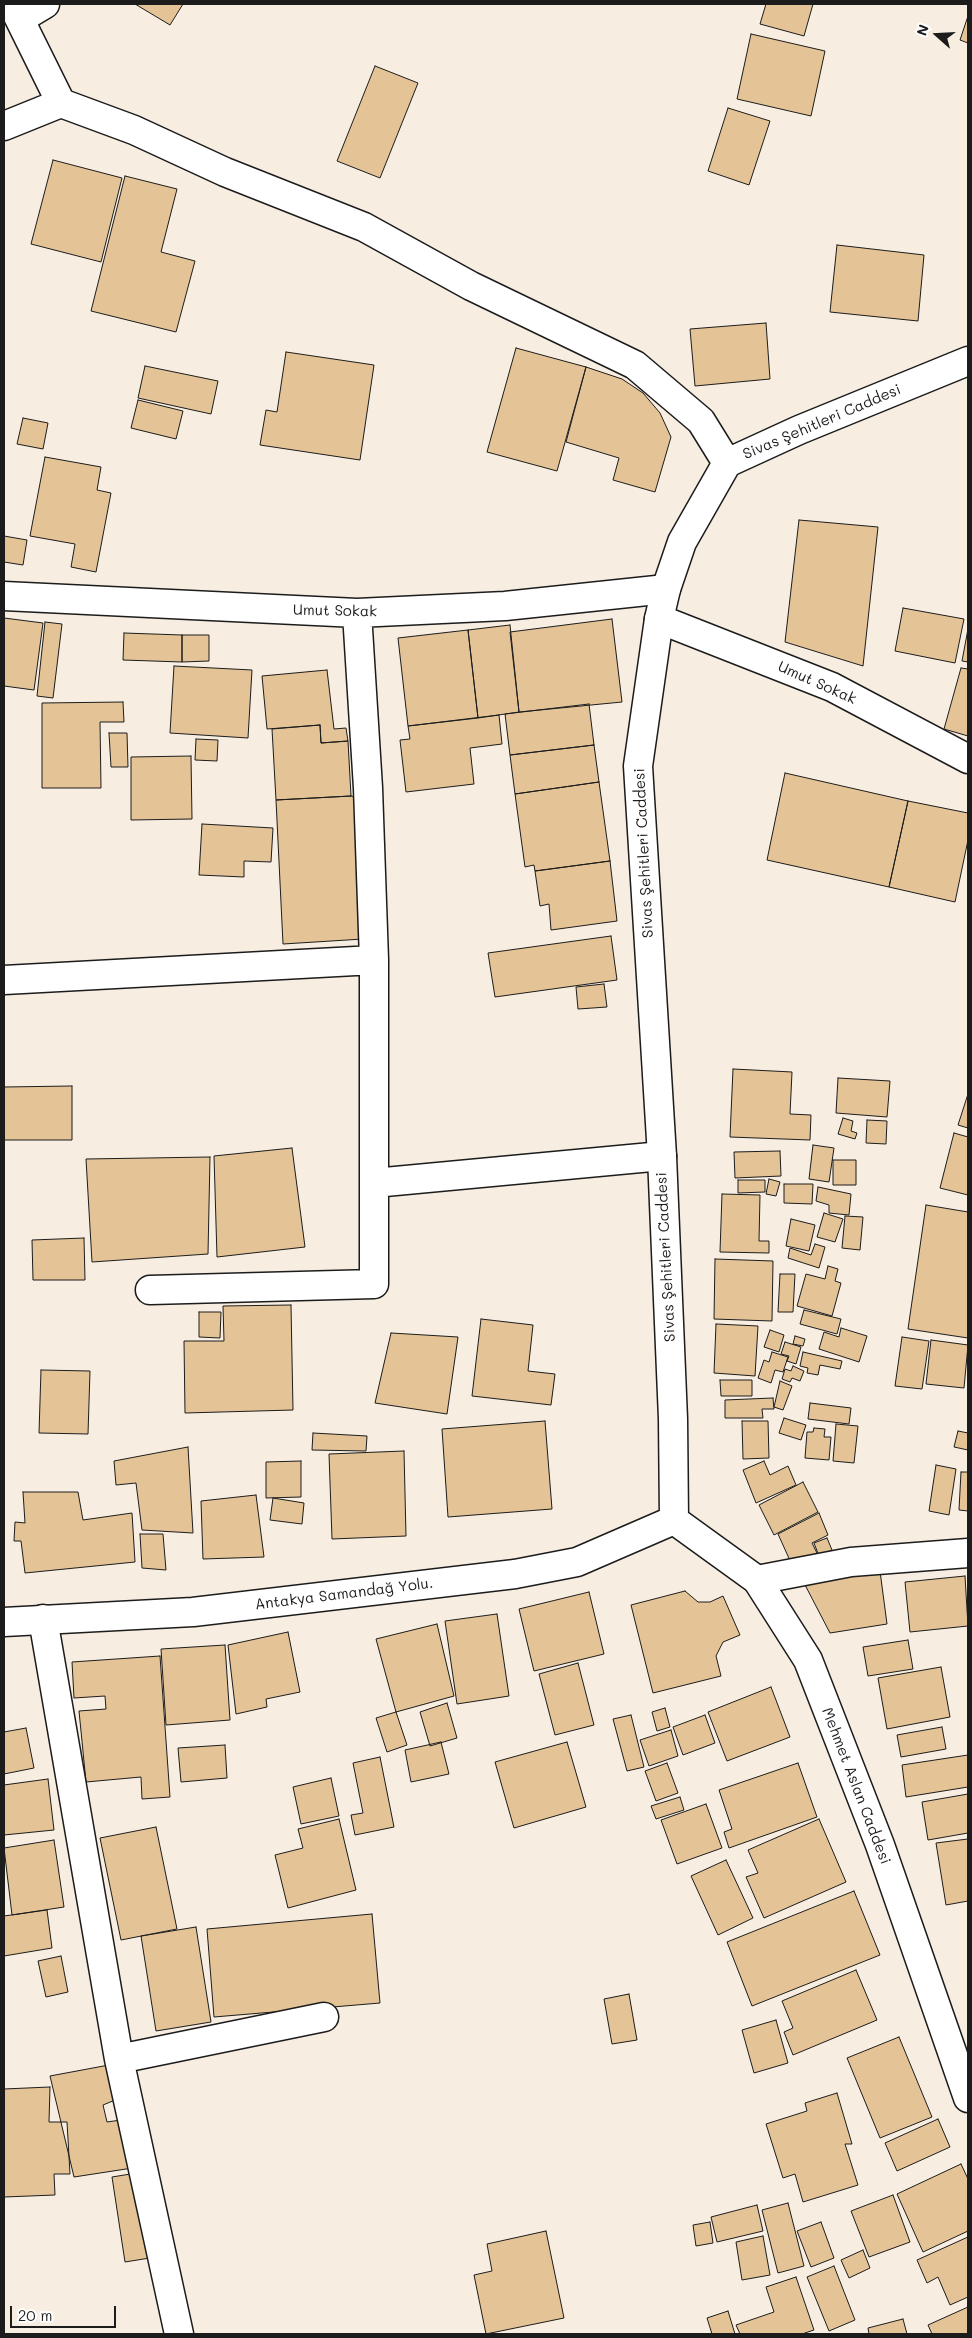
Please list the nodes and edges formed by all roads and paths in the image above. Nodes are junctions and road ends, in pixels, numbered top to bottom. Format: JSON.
{"nodes":[{"id":1,"x":45,"y":4,"type":"edge"},
{"id":2,"x":16,"y":12,"type":"edge"},
{"id":3,"x":61,"y":103,"type":"junction"},
{"id":4,"x":4,"y":126,"type":"edge"},
{"id":5,"x":968,"y":361,"type":"edge"},
{"id":6,"x":727,"y":463,"type":"junction"},
{"id":7,"x":666,"y":590,"type":"junction"},
{"id":8,"x":4,"y":596,"type":"edge"},
{"id":9,"x":357,"y":613,"type":"junction"},
{"id":10,"x":659,"y":619,"type":"junction"},
{"id":11,"x":968,"y":759,"type":"edge"},
{"id":12,"x":374,"y":960,"type":"junction"},
{"id":13,"x":4,"y":980,"type":"edge"},
{"id":14,"x":662,"y":1156,"type":"junction"},
{"id":15,"x":374,"y":1184,"type":"junction"},
{"id":16,"x":150,"y":1290,"type":"dead end"},
{"id":17,"x":674,"y":1520,"type":"junction"},
{"id":18,"x":968,"y":1553,"type":"edge"},
{"id":19,"x":757,"y":1580,"type":"junction"},
{"id":20,"x":43,"y":1620,"type":"junction"},
{"id":21,"x":4,"y":1622,"type":"edge"},
{"id":22,"x":324,"y":2017,"type":"dead end"},
{"id":23,"x":119,"y":2059,"type":"junction"},
{"id":24,"x":968,"y":2098,"type":"edge"},
{"id":25,"x":179,"y":2334,"type":"edge"}],
"edges":[{"from":1,"to":2,"type":"street"},
{"from":2,"to":3,"type":"street"},
{"from":3,"to":4,"type":"street"},
{"from":3,"to":6,"type":"street"},
{"from":5,"to":6,"type":"street","name":"Sivas Şehitleri Caddesi"},
{"from":6,"to":7,"type":"street","name":"Sivas Şehitleri Caddesi"},
{"from":7,"to":9,"type":"street","name":"Umut Sokak"},
{"from":7,"to":10,"type":"street","name":"Sivas Şehitleri Caddesi"},
{"from":8,"to":9,"type":"street","name":"Umut Sokak"},
{"from":9,"to":12,"type":"street"},
{"from":10,"to":11,"type":"street","name":"Umut Sokak"},
{"from":10,"to":14,"type":"street","name":"Sivas Şehitleri Caddesi"},
{"from":12,"to":13,"type":"street"},
{"from":12,"to":15,"type":"street"},
{"from":14,"to":15,"type":"street"},
{"from":14,"to":17,"type":"street","name":"Sivas Şehitleri Caddesi"},
{"from":15,"to":16,"type":"street"},
{"from":17,"to":19,"type":"street","name":"Mehmet Aslan Caddesi"},
{"from":17,"to":20,"type":"street","name":"Antakya Samandağ Yolu."},
{"from":18,"to":19,"type":"street"},
{"from":19,"to":24,"type":"street","name":"Mehmet Aslan Caddesi"},
{"from":20,"to":21,"type":"street","name":"Antakya Samandağ Yolu."},
{"from":20,"to":23,"type":"street"},
{"from":22,"to":23,"type":"street"},
{"from":23,"to":25,"type":"street"}]}
